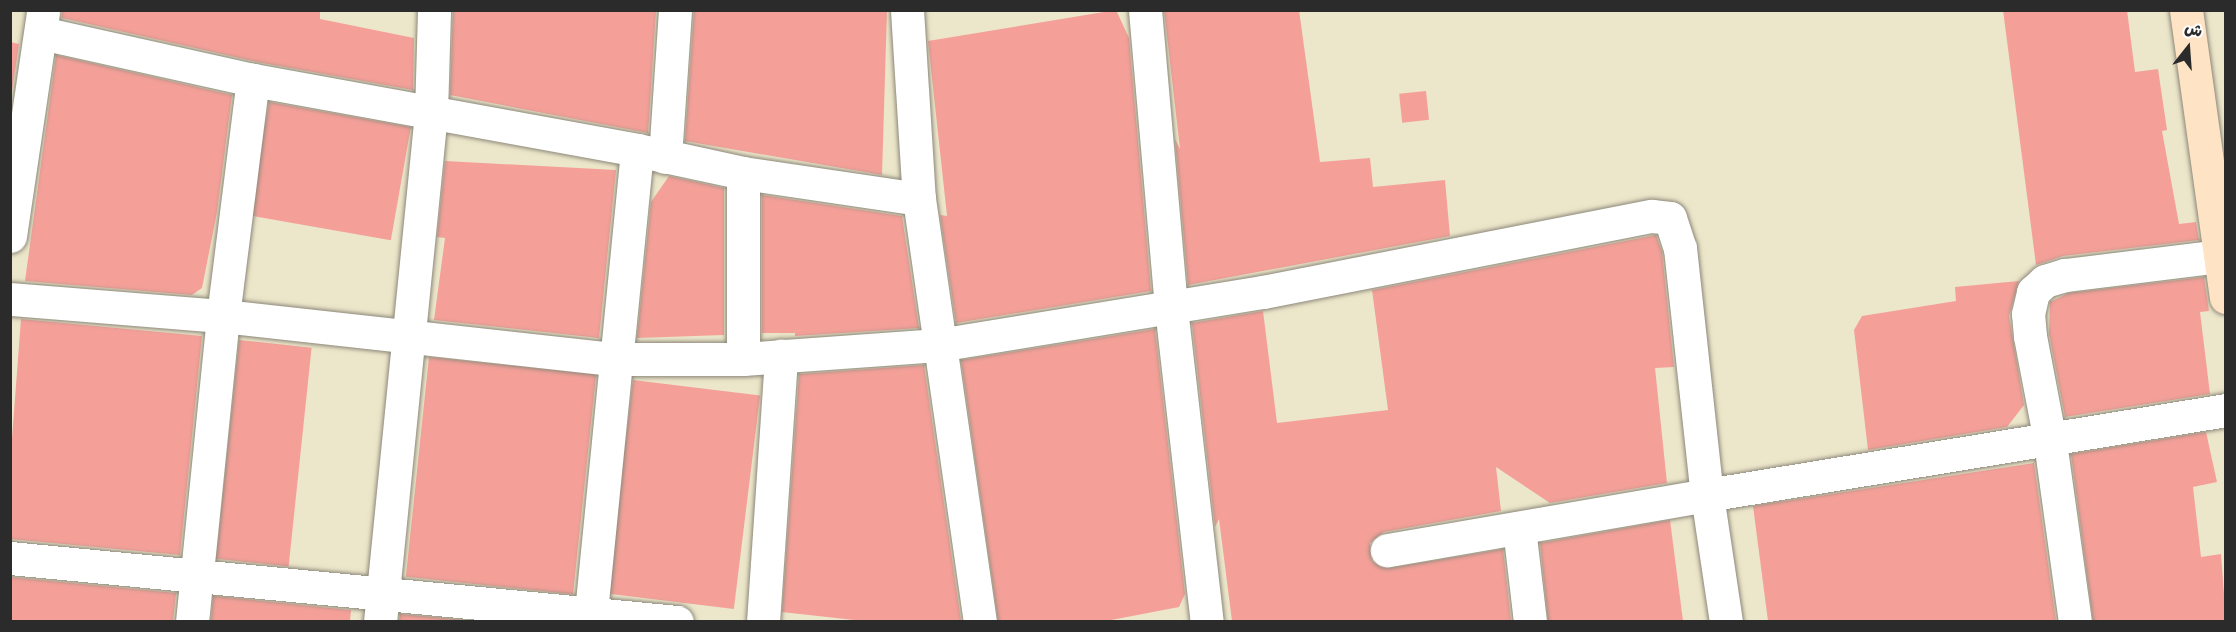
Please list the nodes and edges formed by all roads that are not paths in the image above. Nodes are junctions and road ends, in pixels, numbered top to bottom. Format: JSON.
{"nodes":[{"id":1,"x":434,"y":10,"type":"edge"},
{"id":2,"x":675,"y":10,"type":"edge"},
{"id":3,"x":907,"y":10,"type":"edge"},
{"id":4,"x":1145,"y":10,"type":"edge"},
{"id":5,"x":2186,"y":10,"type":"edge"},
{"id":6,"x":42,"y":22,"type":"edge"},
{"id":7,"x":253,"y":80,"type":"junction"},
{"id":8,"x":431,"y":113,"type":"junction"},
{"id":9,"x":651,"y":154,"type":"junction"},
{"id":10,"x":743,"y":173,"type":"junction"},
{"id":11,"x":919,"y":199,"type":"junction"},
{"id":12,"x":10,"y":236,"type":"edge"},
{"id":13,"x":2219,"y":256,"type":"junction"},
{"id":14,"x":2226,"y":297,"type":"edge"},
{"id":15,"x":10,"y":299,"type":"edge"},
{"id":16,"x":1171,"y":308,"type":"junction"},
{"id":17,"x":223,"y":316,"type":"junction"},
{"id":18,"x":408,"y":337,"type":"junction"},
{"id":19,"x":938,"y":345,"type":"junction"},
{"id":20,"x":781,"y":356,"type":"junction"},
{"id":21,"x":615,"y":359,"type":"junction"},
{"id":22,"x":744,"y":359,"type":"junction"},
{"id":23,"x":2226,"y":410,"type":"edge"},
{"id":24,"x":2050,"y":441,"type":"junction"},
{"id":25,"x":1707,"y":495,"type":"junction"},
{"id":26,"x":1520,"y":528,"type":"junction"},
{"id":27,"x":1387,"y":550,"type":"dead end"},
{"id":28,"x":10,"y":558,"type":"edge"},
{"id":29,"x":196,"y":574,"type":"junction"},
{"id":30,"x":381,"y":607,"type":"edge"},
{"id":31,"x":590,"y":617,"type":"edge"},
{"id":32,"x":1199,"y":620,"type":"edge"},
{"id":33,"x":192,"y":621,"type":"edge"},
{"id":34,"x":677,"y":621,"type":"edge"},
{"id":35,"x":763,"y":621,"type":"edge"},
{"id":36,"x":980,"y":621,"type":"edge"},
{"id":37,"x":1530,"y":621,"type":"edge"},
{"id":38,"x":1726,"y":621,"type":"edge"},
{"id":39,"x":2075,"y":621,"type":"edge"}],
"edges":[{"from":1,"to":8,"type":"street"},
{"from":2,"to":9,"type":"street"},
{"from":3,"to":11,"type":"street"},
{"from":4,"to":16,"type":"street"},
{"from":5,"to":13,"type":"main road"},
{"from":6,"to":7,"type":"street"},
{"from":6,"to":12,"type":"street"},
{"from":7,"to":8,"type":"street"},
{"from":7,"to":17,"type":"street"},
{"from":8,"to":9,"type":"street"},
{"from":8,"to":18,"type":"street"},
{"from":9,"to":10,"type":"street"},
{"from":9,"to":21,"type":"street"},
{"from":10,"to":11,"type":"street"},
{"from":10,"to":22,"type":"street"},
{"from":11,"to":19,"type":"street"},
{"from":13,"to":14,"type":"main road"},
{"from":13,"to":24,"type":"street"},
{"from":15,"to":17,"type":"street"},
{"from":16,"to":19,"type":"street"},
{"from":16,"to":25,"type":"street"},
{"from":16,"to":32,"type":"street"},
{"from":17,"to":18,"type":"street"},
{"from":17,"to":29,"type":"street"},
{"from":18,"to":21,"type":"street"},
{"from":18,"to":30,"type":"street"},
{"from":19,"to":20,"type":"street"},
{"from":19,"to":36,"type":"street"},
{"from":20,"to":22,"type":"street"},
{"from":20,"to":35,"type":"street"},
{"from":21,"to":22,"type":"street"},
{"from":21,"to":31,"type":"street"},
{"from":23,"to":24,"type":"street"},
{"from":24,"to":25,"type":"street"},
{"from":24,"to":39,"type":"street"},
{"from":25,"to":26,"type":"street"},
{"from":25,"to":38,"type":"street"},
{"from":26,"to":27,"type":"street"},
{"from":26,"to":37,"type":"street"},
{"from":28,"to":29,"type":"street"},
{"from":29,"to":30,"type":"street"},
{"from":29,"to":33,"type":"street"},
{"from":30,"to":31,"type":"street"},
{"from":31,"to":34,"type":"street"}]}
